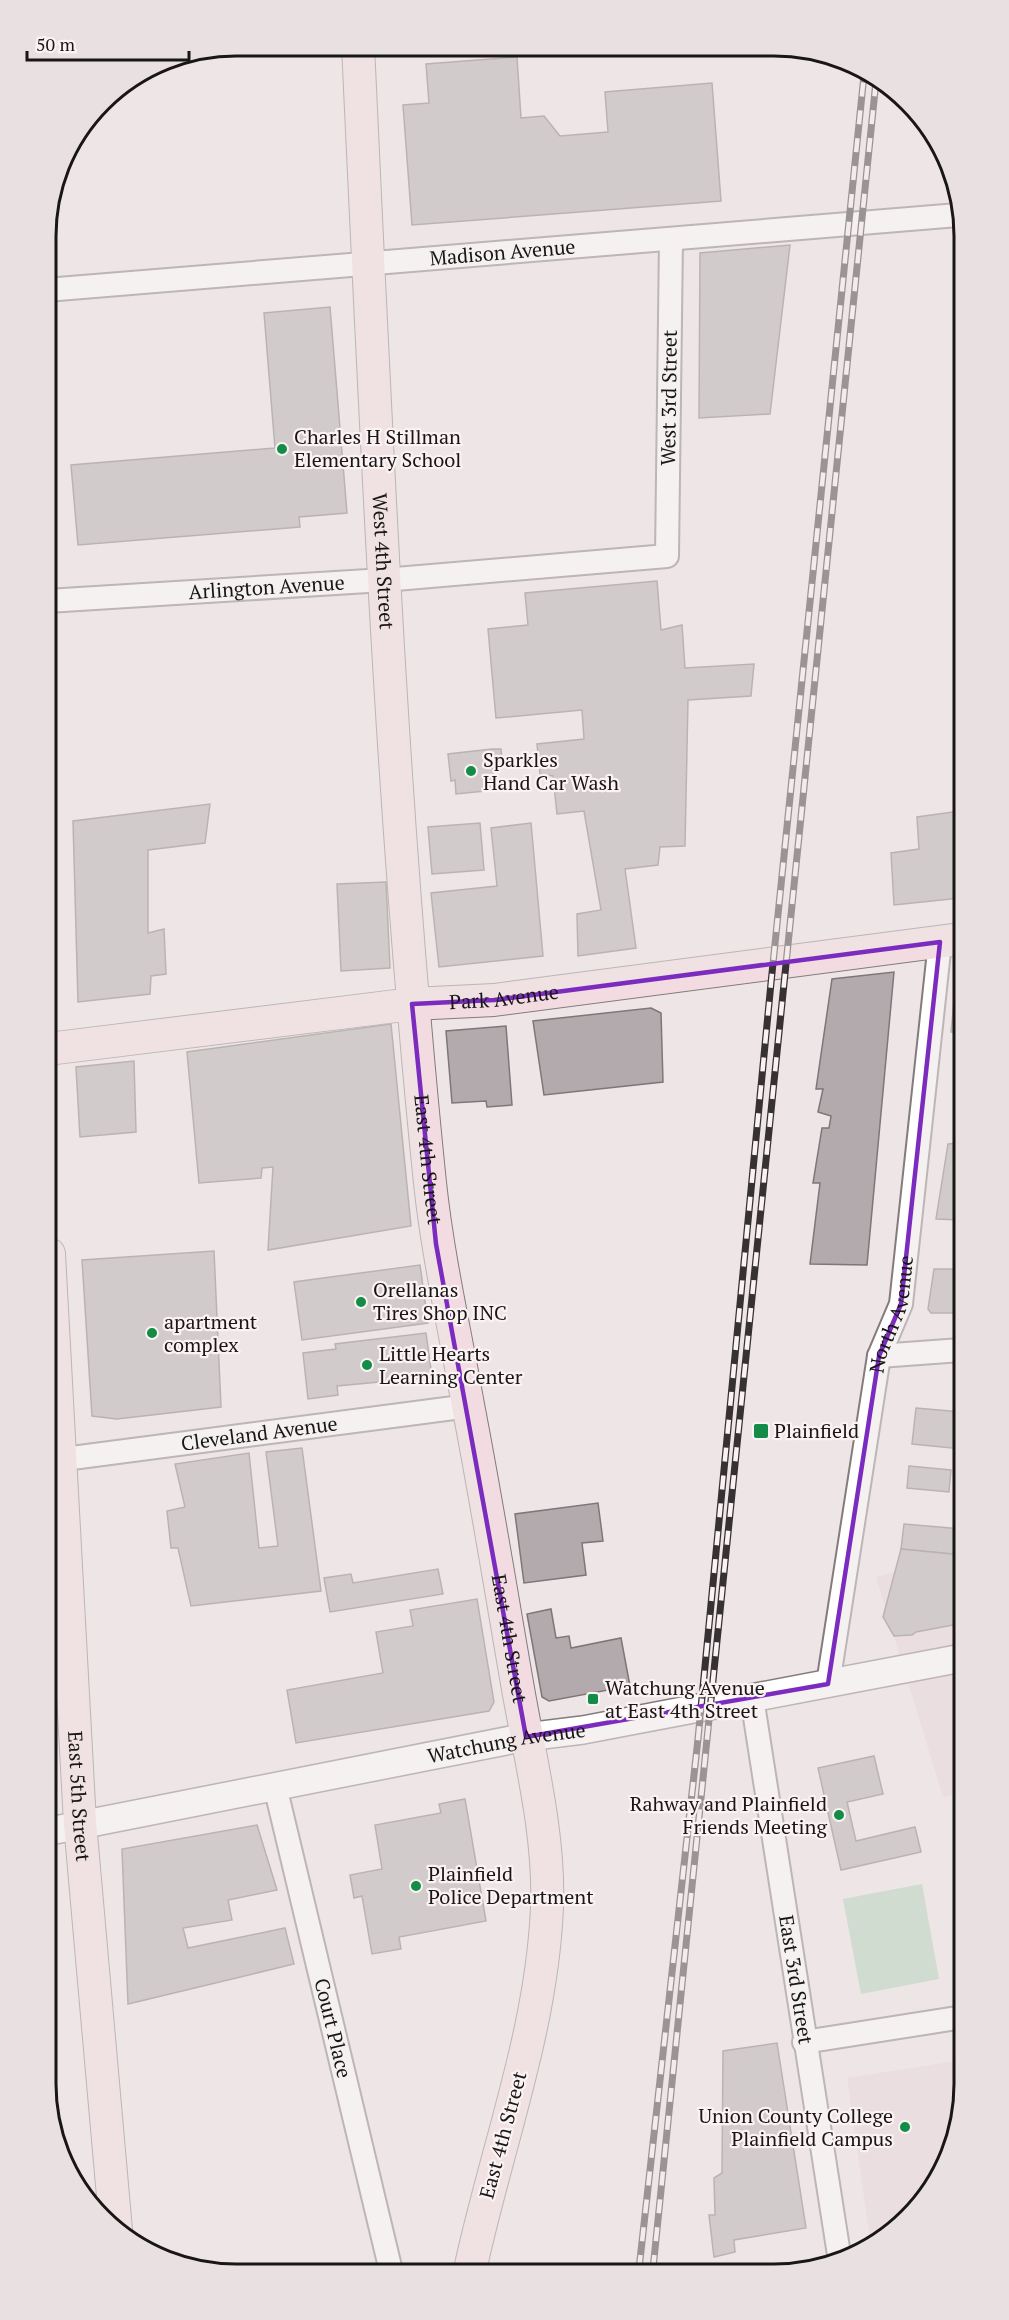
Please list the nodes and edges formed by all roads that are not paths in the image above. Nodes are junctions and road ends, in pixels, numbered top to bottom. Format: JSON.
{"nodes":[{"id":1,"x":358,"y":56,"type":"edge"},
{"id":2,"x":952,"y":215,"type":"edge"},
{"id":3,"x":671,"y":239,"type":"junction"},
{"id":4,"x":368,"y":264,"type":"junction"},
{"id":5,"x":56,"y":289,"type":"edge"},
{"id":6,"x":667,"y":556,"type":"joint"},
{"id":7,"x":384,"y":580,"type":"junction"},
{"id":8,"x":56,"y":600,"type":"edge"},
{"id":9,"x":950,"y":940,"type":"edge"},
{"id":10,"x":412,"y":1004,"type":"junction"},
{"id":11,"x":56,"y":1048,"type":"edge"},
{"id":12,"x":953,"y":1351,"type":"edge"},
{"id":13,"x":879,"y":1356,"type":"junction"},
{"id":14,"x":469,"y":1406,"type":"junction"},
{"id":15,"x":56,"y":1461,"type":"edge"},
{"id":16,"x":56,"y":1489,"type":"edge"},
{"id":17,"x":953,"y":1660,"type":"edge"},
{"id":18,"x":828,"y":1684,"type":"junction"},
{"id":19,"x":752,"y":1698,"type":"junction"},
{"id":20,"x":526,"y":1737,"type":"junction"},
{"id":21,"x":275,"y":1786,"type":"junction"},
{"id":22,"x":80,"y":1823,"type":"junction"},
{"id":23,"x":56,"y":1829,"type":"edge"},
{"id":24,"x":953,"y":2019,"type":"edge"},
{"id":25,"x":804,"y":2042,"type":"junction"},
{"id":26,"x":115,"y":2218,"type":"edge"},
{"id":27,"x":839,"y":2252,"type":"edge"},
{"id":28,"x":389,"y":2264,"type":"edge"},
{"id":29,"x":471,"y":2264,"type":"edge"}],
"edges":[{"from":1,"to":4,"type":"main road","name":"West 4th Street"},
{"from":2,"to":3,"type":"street","name":"Madison Avenue"},
{"from":3,"to":4,"type":"street","name":"Madison Avenue"},
{"from":3,"to":6,"type":"street","name":"West 3rd Street"},
{"from":4,"to":5,"type":"street","name":"Madison Avenue"},
{"from":4,"to":7,"type":"main road","name":"West 4th Street"},
{"from":6,"to":7,"type":"street","name":"Arlington Avenue"},
{"from":7,"to":8,"type":"street","name":"Arlington Avenue"},
{"from":7,"to":10,"type":"main road","name":"West 4th Street"},
{"from":9,"to":10,"type":"main road","name":"Park Avenue"},
{"from":9,"to":13,"type":"street","name":"North Avenue"},
{"from":10,"to":11,"type":"main road","name":"Park Avenue"},
{"from":10,"to":14,"type":"main road","name":"East 4th Street"},
{"from":12,"to":13,"type":"street"},
{"from":13,"to":18,"type":"street","name":"North Avenue"},
{"from":14,"to":15,"type":"street","name":"Cleveland Avenue"},
{"from":14,"to":20,"type":"main road","name":"East 4th Street"},
{"from":16,"to":22,"type":"main road","name":"East 5th Street"},
{"from":17,"to":18,"type":"street","name":"Watchung Avenue"},
{"from":18,"to":19,"type":"street","name":"Watchung Avenue"},
{"from":19,"to":20,"type":"street","name":"Watchung Avenue"},
{"from":19,"to":25,"type":"street","name":"East 3rd Street"},
{"from":20,"to":21,"type":"street","name":"Watchung Avenue"},
{"from":20,"to":29,"type":"main road","name":"East 4th Street"},
{"from":21,"to":22,"type":"street","name":"Watchung Avenue"},
{"from":21,"to":28,"type":"street","name":"Court Place"},
{"from":22,"to":23,"type":"street","name":"Watchung Avenue"},
{"from":22,"to":26,"type":"main road","name":"East 5th Street"},
{"from":24,"to":25,"type":"street"},
{"from":25,"to":27,"type":"street","name":"East 3rd Street"}]}
